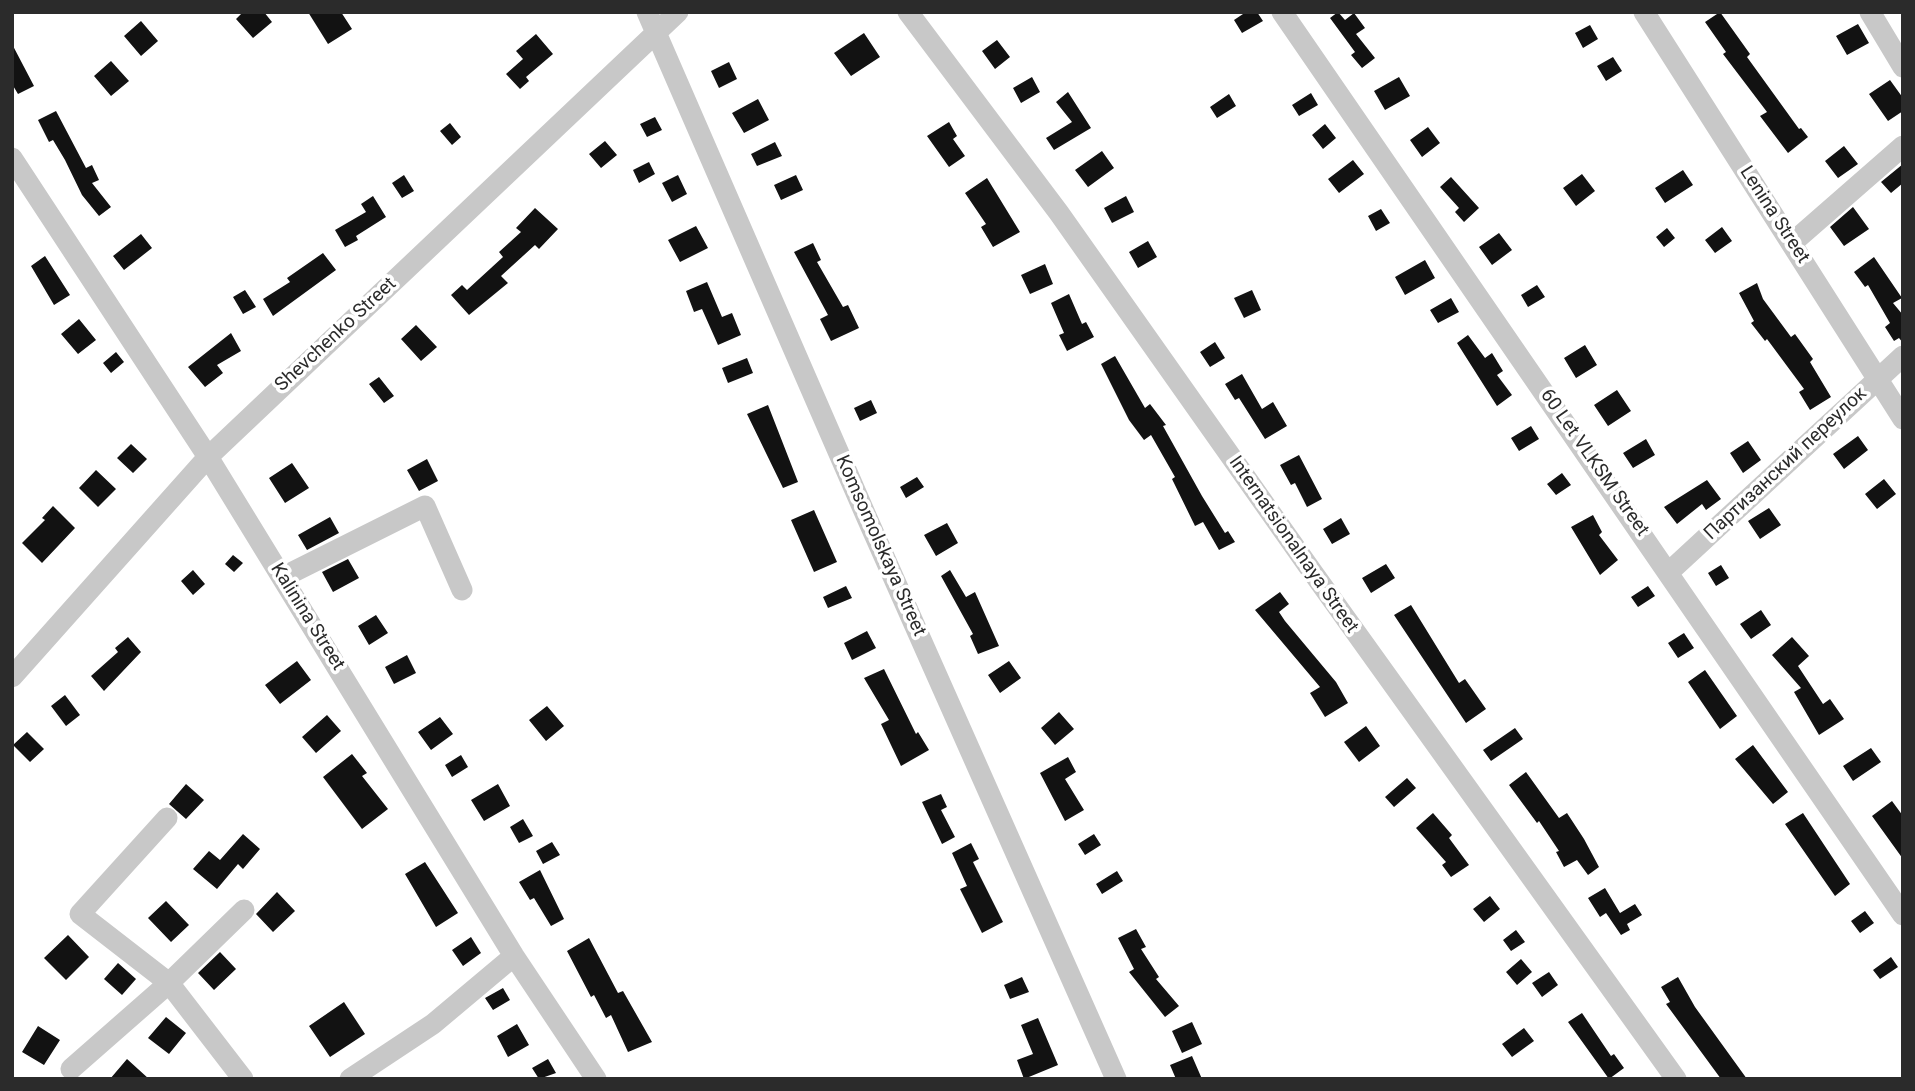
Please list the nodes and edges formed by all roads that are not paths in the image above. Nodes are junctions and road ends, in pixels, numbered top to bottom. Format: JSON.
{"nodes":[{"id":1,"x":678,"y":12,"type":"edge"},
{"id":2,"x":908,"y":12,"type":"edge"},
{"id":3,"x":1282,"y":12,"type":"edge"},
{"id":4,"x":1644,"y":12,"type":"edge"},
{"id":5,"x":1870,"y":12,"type":"edge"},
{"id":6,"x":652,"y":22,"type":"edge"},
{"id":7,"x":1903,"y":67,"type":"edge"},
{"id":8,"x":1903,"y":146,"type":"edge"},
{"id":9,"x":12,"y":158,"type":"edge"},
{"id":10,"x":1792,"y":243,"type":"junction"},
{"id":11,"x":1903,"y":356,"type":"edge"},
{"id":12,"x":1878,"y":380,"type":"junction"},
{"id":13,"x":1903,"y":419,"type":"edge"},
{"id":14,"x":208,"y":457,"type":"junction"},
{"id":15,"x":1669,"y":572,"type":"junction"},
{"id":16,"x":283,"y":577,"type":"junction"},
{"id":17,"x":462,"y":590,"type":"dead end"},
{"id":18,"x":12,"y":677,"type":"edge"},
{"id":19,"x":167,"y":818,"type":"dead end"},
{"id":20,"x":244,"y":910,"type":"dead end"},
{"id":21,"x":1903,"y":915,"type":"edge"},
{"id":22,"x":514,"y":956,"type":"junction"},
{"id":23,"x":169,"y":983,"type":"junction"},
{"id":24,"x":71,"y":1069,"type":"dead end"},
{"id":25,"x":243,"y":1079,"type":"edge"},
{"id":26,"x":350,"y":1079,"type":"edge"},
{"id":27,"x":596,"y":1079,"type":"edge"},
{"id":28,"x":1116,"y":1079,"type":"edge"},
{"id":29,"x":1676,"y":1079,"type":"edge"}],
"edges":[{"from":1,"to":6,"type":"street","name":"Shevchenko Street"},
{"from":2,"to":29,"type":"street","name":"Internatsionalnaya Street"},
{"from":3,"to":15,"type":"street","name":"60 Let VLKSM Street"},
{"from":4,"to":10,"type":"street","name":"Lenina Street"},
{"from":5,"to":7,"type":"street"},
{"from":6,"to":14,"type":"street","name":"Shevchenko Street"},
{"from":6,"to":28,"type":"street","name":"Komsomolskaya Street"},
{"from":8,"to":10,"type":"street"},
{"from":9,"to":14,"type":"street","name":"Kalinina Street"},
{"from":10,"to":12,"type":"street","name":"Lenina Street"},
{"from":11,"to":12,"type":"street","name":"Партизанский переулок"},
{"from":12,"to":13,"type":"street","name":"Lenina Street"},
{"from":12,"to":15,"type":"street","name":"Партизанский переулок"},
{"from":14,"to":16,"type":"street","name":"Kalinina Street"},
{"from":14,"to":18,"type":"street","name":"Shevchenko Street"},
{"from":15,"to":21,"type":"street","name":"60 Let VLKSM Street"},
{"from":16,"to":17,"type":"street"},
{"from":16,"to":22,"type":"street","name":"Kalinina Street"},
{"from":19,"to":23,"type":"street"},
{"from":20,"to":23,"type":"street"},
{"from":22,"to":26,"type":"street"},
{"from":22,"to":27,"type":"street","name":"Kalinina Street"},
{"from":23,"to":24,"type":"street"},
{"from":23,"to":25,"type":"street"}]}
